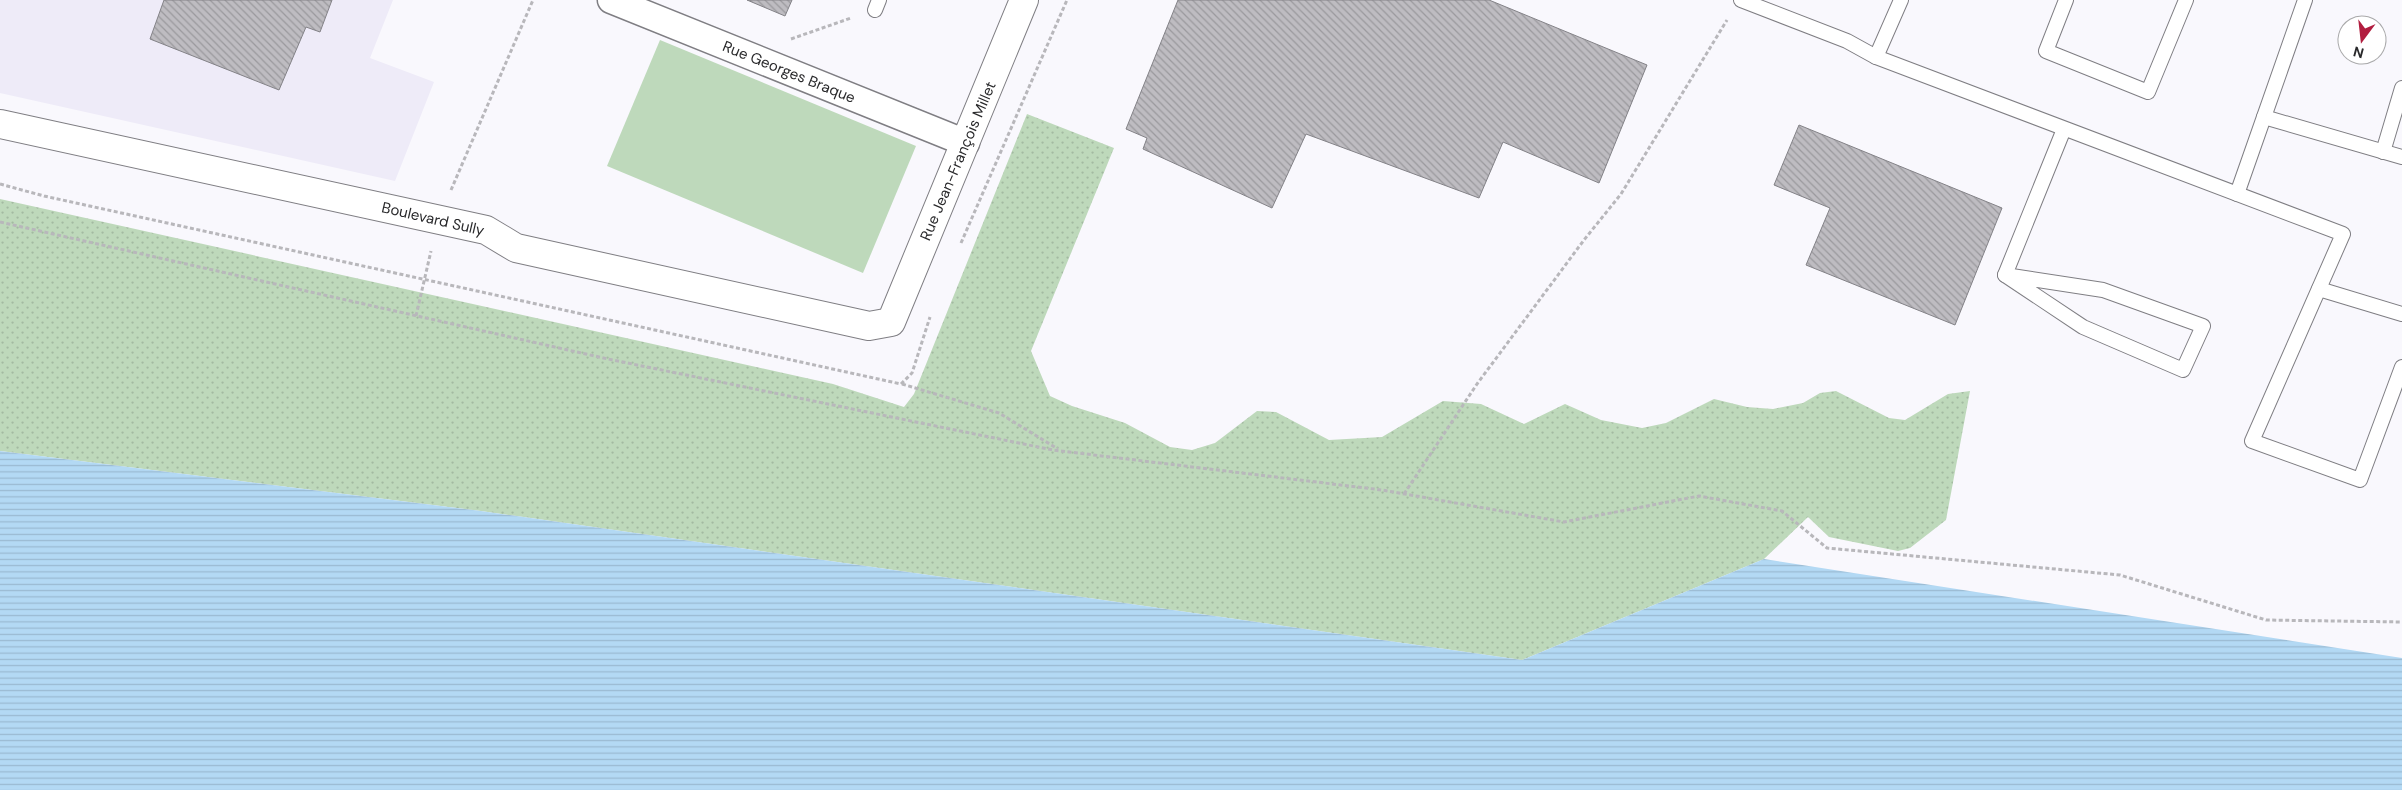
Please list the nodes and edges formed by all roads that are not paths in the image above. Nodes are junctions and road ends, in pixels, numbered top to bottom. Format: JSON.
{"nodes":[{"id":1,"x":611,"y":0,"type":"edge"},
{"id":2,"x":1024,"y":0,"type":"edge"},
{"id":3,"x":1741,"y":0,"type":"edge"},
{"id":4,"x":1901,"y":0,"type":"edge"},
{"id":5,"x":2066,"y":0,"type":"edge"},
{"id":6,"x":2186,"y":0,"type":"edge"},
{"id":7,"x":2305,"y":0,"type":"edge"},
{"id":8,"x":1876,"y":57,"type":"junction"},
{"id":9,"x":2402,"y":88,"type":"edge"},
{"id":10,"x":2264,"y":117,"type":"junction"},
{"id":11,"x":0,"y":124,"type":"edge"},
{"id":12,"x":2064,"y":128,"type":"junction"},
{"id":13,"x":966,"y":143,"type":"junction"},
{"id":14,"x":2383,"y":152,"type":"junction"},
{"id":15,"x":2402,"y":157,"type":"edge"},
{"id":16,"x":2237,"y":194,"type":"junction"},
{"id":17,"x":2005,"y":275,"type":"junction"},
{"id":18,"x":2319,"y":289,"type":"junction"},
{"id":19,"x":2402,"y":314,"type":"edge"},
{"id":20,"x":891,"y":322,"type":"joint"},
{"id":21,"x":2402,"y":367,"type":"edge"}],
"edges":[{"from":1,"to":13,"type":"street","name":"Rue Georges Braque"},
{"from":2,"to":13,"type":"street","name":"Rue Jean-François Millet"},
{"from":3,"to":8,"type":"lane"},
{"from":4,"to":8,"type":"lane"},
{"from":5,"to":6,"type":"lane"},
{"from":7,"to":10,"type":"lane"},
{"from":8,"to":12,"type":"lane"},
{"from":9,"to":14,"type":"lane"},
{"from":10,"to":14,"type":"lane"},
{"from":10,"to":16,"type":"lane"},
{"from":11,"to":20,"type":"street","name":"Boulevard Sully"},
{"from":12,"to":16,"type":"lane"},
{"from":12,"to":17,"type":"lane"},
{"from":13,"to":20,"type":"street","name":"Rue Jean-François Millet"},
{"from":14,"to":15,"type":"lane"},
{"from":16,"to":18,"type":"lane"},
{"from":17,"to":17,"type":"lane"},
{"from":18,"to":19,"type":"lane"},
{"from":18,"to":21,"type":"lane"}]}
